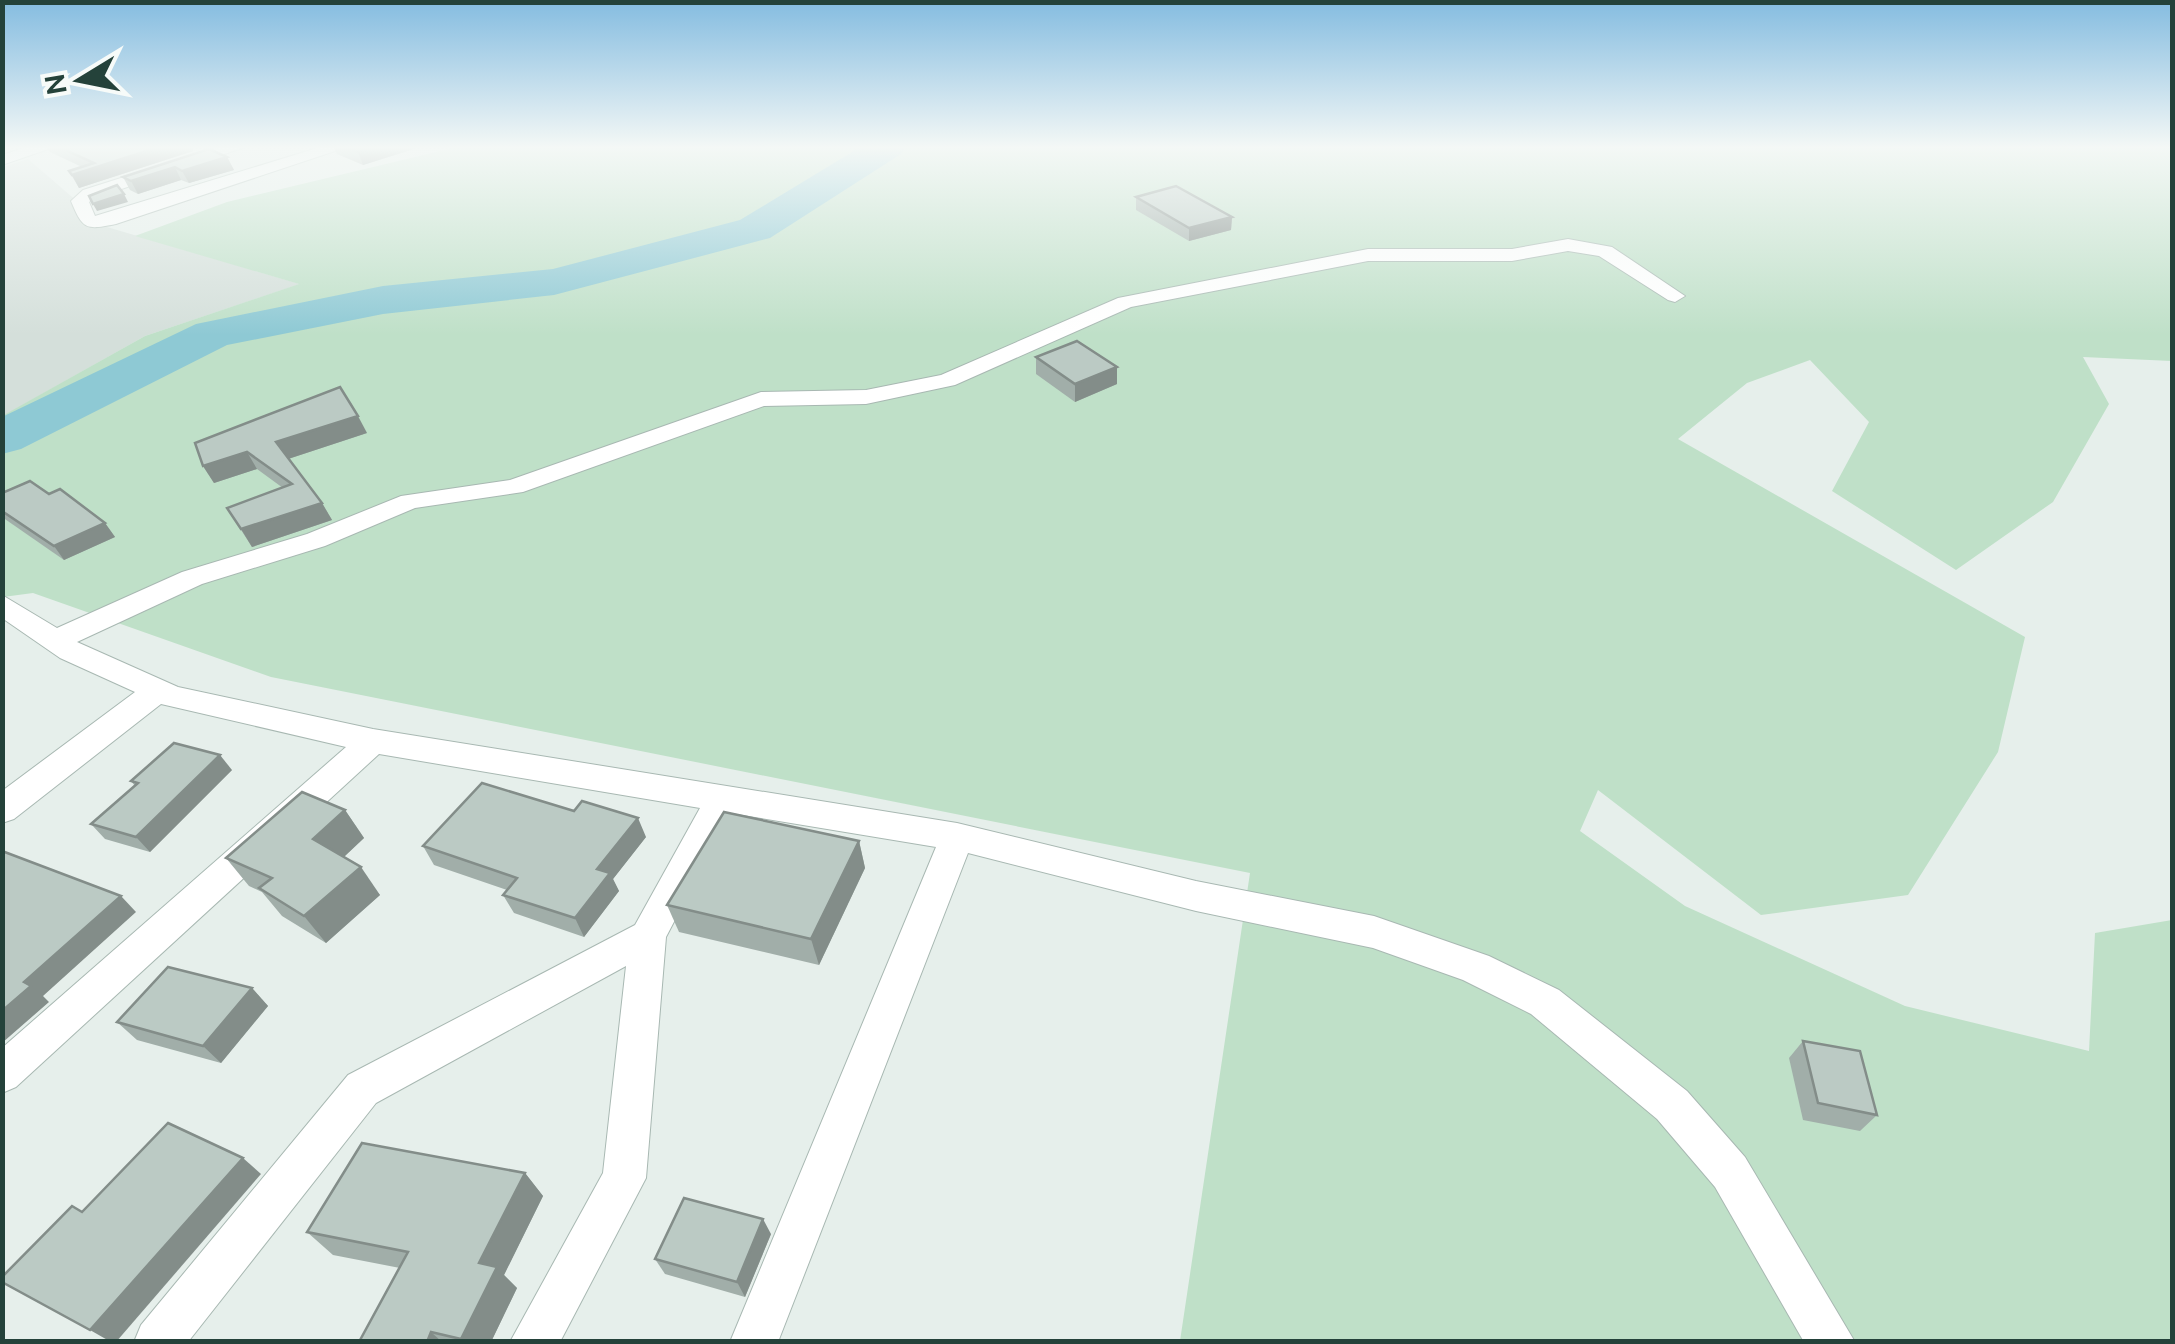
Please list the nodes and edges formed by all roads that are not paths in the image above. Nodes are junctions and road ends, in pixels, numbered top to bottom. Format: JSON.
{"nodes":[{"id":1,"x":83,"y":209,"type":"edge"},
{"id":2,"x":145,"y":209,"type":"edge"},
{"id":3,"x":1675,"y":296,"type":"dead end"},
{"id":4,"x":8,"y":615,"type":"edge"},
{"id":5,"x":54,"y":641,"type":"junction"},
{"id":6,"x":157,"y":691,"type":"junction"},
{"id":7,"x":372,"y":741,"type":"junction"},
{"id":8,"x":723,"y":797,"type":"junction"},
{"id":9,"x":2,"y":810,"type":"edge"},
{"id":10,"x":956,"y":837,"type":"junction"},
{"id":11,"x":648,"y":936,"type":"junction"},
{"id":12,"x":2,"y":1074,"type":"edge"},
{"id":13,"x":158,"y":1342,"type":"edge"},
{"id":14,"x":534,"y":1342,"type":"edge"},
{"id":15,"x":754,"y":1342,"type":"edge"},
{"id":16,"x":1831,"y":1342,"type":"edge"}],
"edges":[{"from":1,"to":2,"type":"street"},
{"from":3,"to":5,"type":"street"},
{"from":4,"to":5,"type":"street"},
{"from":5,"to":6,"type":"street"},
{"from":6,"to":7,"type":"street"},
{"from":6,"to":9,"type":"street"},
{"from":7,"to":8,"type":"street"},
{"from":7,"to":12,"type":"street"},
{"from":8,"to":10,"type":"street"},
{"from":8,"to":11,"type":"street"},
{"from":10,"to":15,"type":"street"},
{"from":10,"to":16,"type":"street"},
{"from":11,"to":13,"type":"street"},
{"from":11,"to":14,"type":"street"}]}
